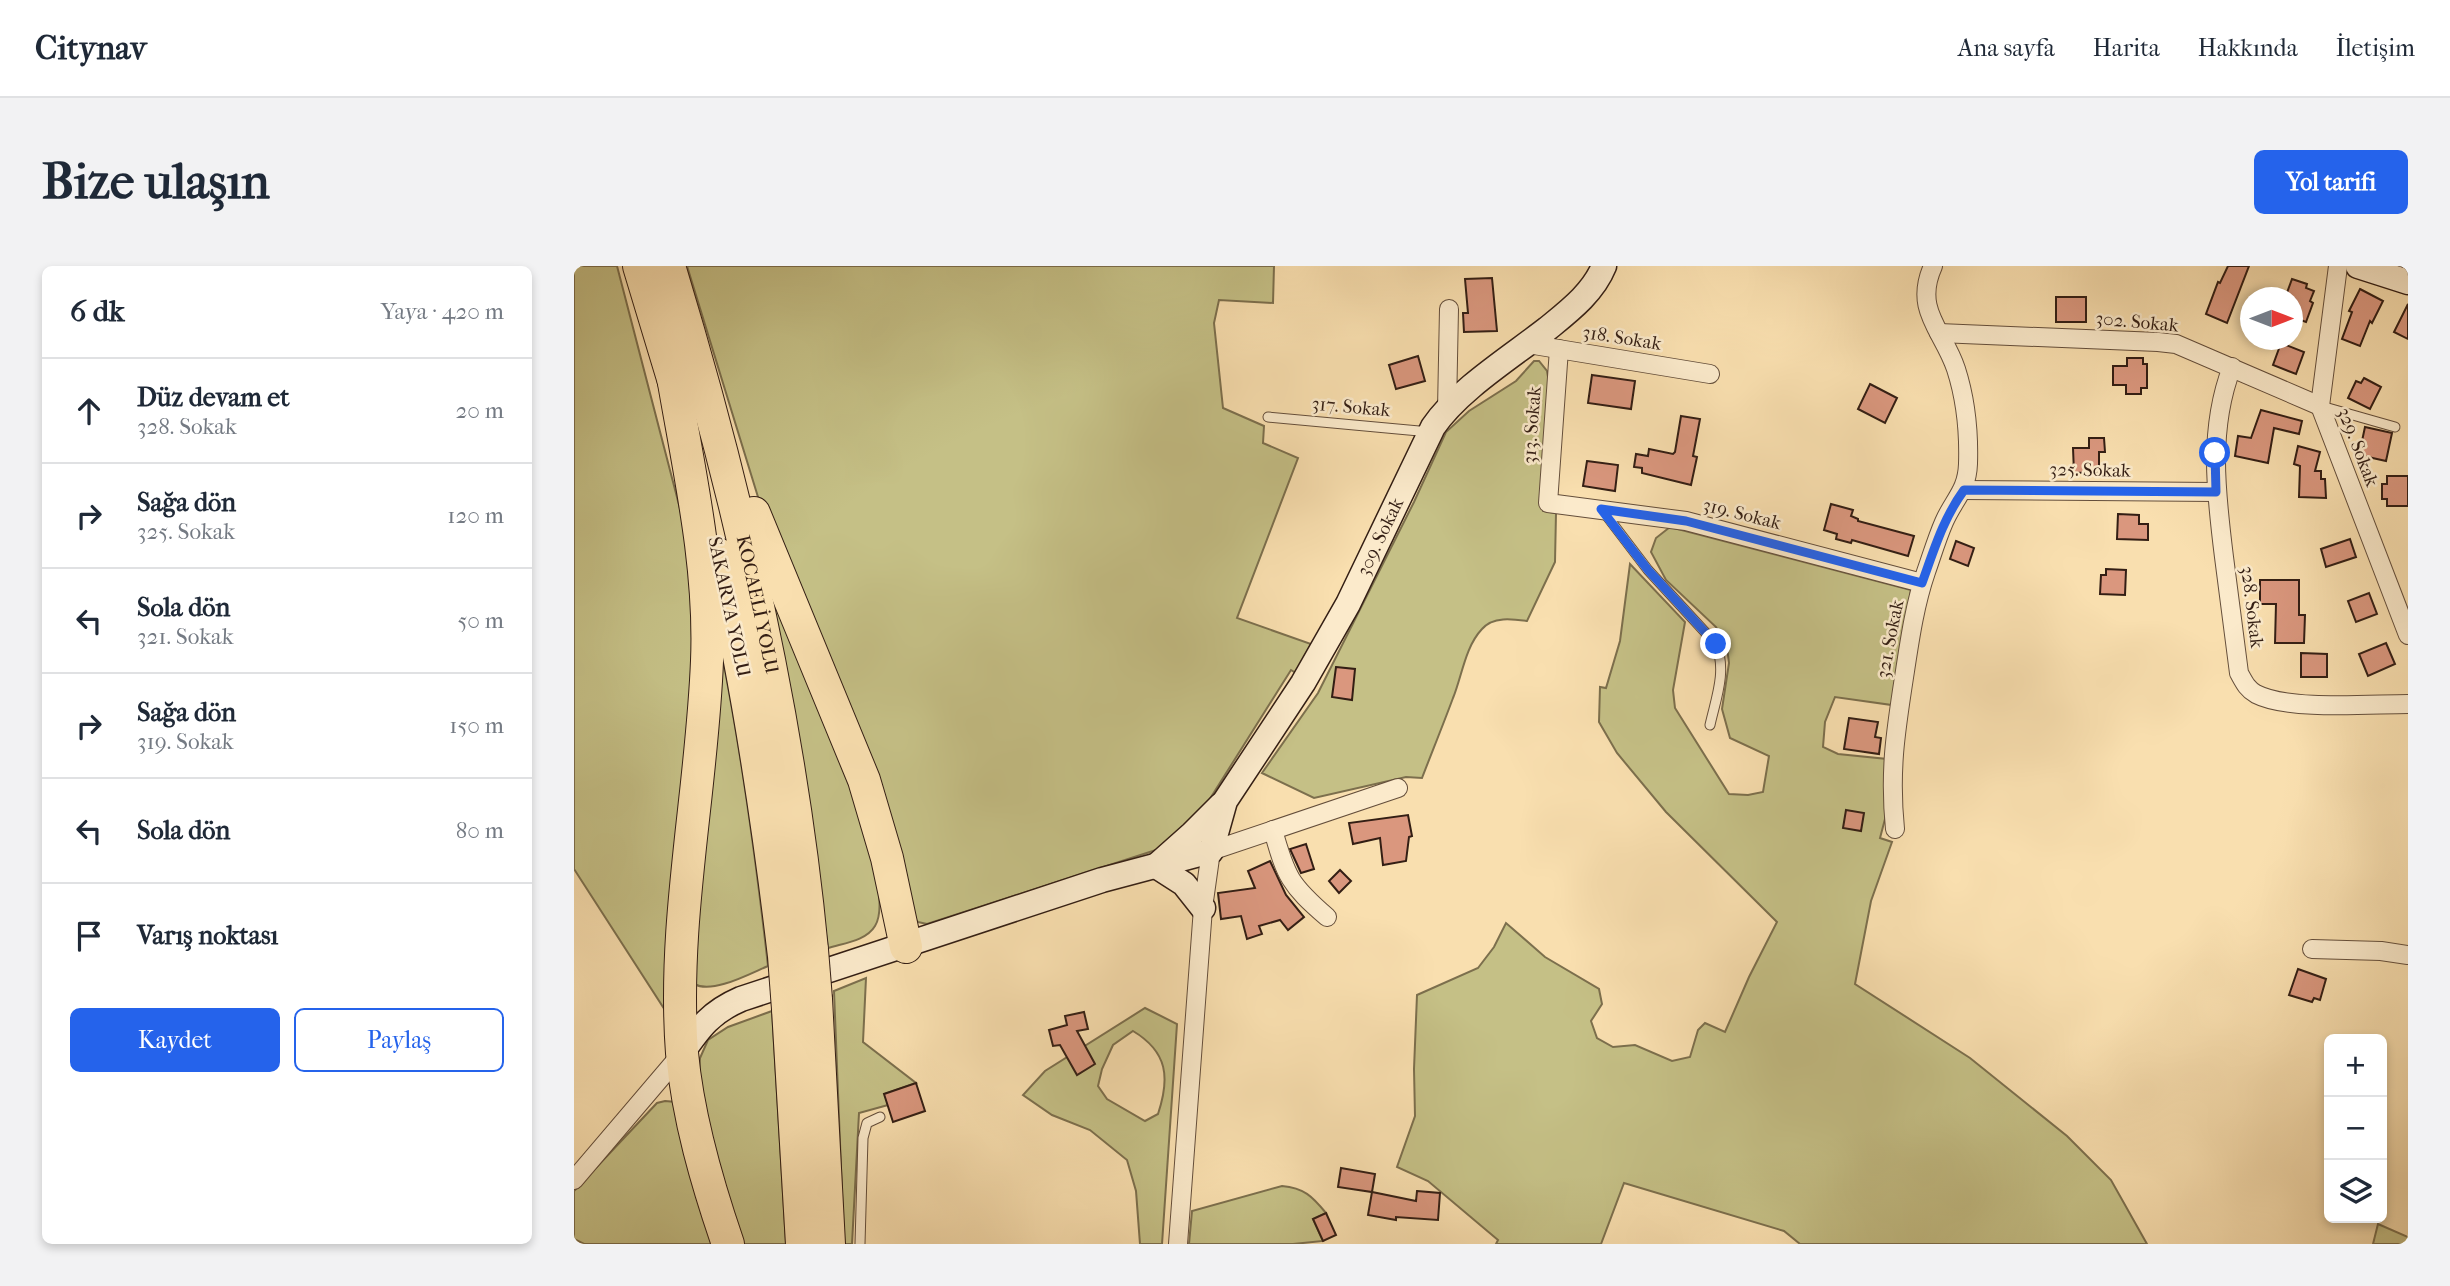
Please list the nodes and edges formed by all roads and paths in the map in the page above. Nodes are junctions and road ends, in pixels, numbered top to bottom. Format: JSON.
{"nodes":[{"id":1,"x":639,"y":266,"type":"edge"},
{"id":2,"x":669,"y":266,"type":"edge"},
{"id":3,"x":1604,"y":266,"type":"edge"},
{"id":4,"x":1933,"y":266,"type":"edge"},
{"id":5,"x":2337,"y":266,"type":"edge"},
{"id":6,"x":2358,"y":266,"type":"edge"},
{"id":7,"x":2408,"y":282,"type":"edge"},
{"id":8,"x":1449,"y":309,"type":"dead end"},
{"id":9,"x":1939,"y":332,"type":"junction"},
{"id":10,"x":1528,"y":344,"type":"junction"},
{"id":11,"x":1559,"y":349,"type":"junction"},
{"id":12,"x":697,"y":357,"type":"junction"},
{"id":13,"x":2232,"y":367,"type":"junction"},
{"id":14,"x":1710,"y":374,"type":"dead end"},
{"id":15,"x":673,"y":377,"type":"junction"},
{"id":16,"x":2320,"y":406,"type":"junction"},
{"id":17,"x":1447,"y":409,"type":"junction"},
{"id":18,"x":1268,"y":417,"type":"dead end"},
{"id":19,"x":2395,"y":427,"type":"dead end"},
{"id":20,"x":1431,"y":432,"type":"junction"},
{"id":21,"x":1964,"y":490,"type":"junction"},
{"id":22,"x":2216,"y":492,"type":"junction"},
{"id":23,"x":1548,"y":503,"type":"joint"},
{"id":24,"x":1601,"y":509,"type":"junction"},
{"id":25,"x":1922,"y":583,"type":"junction"},
{"id":26,"x":2408,"y":635,"type":"edge"},
{"id":27,"x":2408,"y":704,"type":"edge"},
{"id":28,"x":1710,"y":725,"type":"dead end"},
{"id":29,"x":1398,"y":788,"type":"dead end"},
{"id":30,"x":1225,"y":801,"type":"junction"},
{"id":31,"x":1895,"y":829,"type":"dead end"},
{"id":32,"x":1273,"y":830,"type":"junction"},
{"id":33,"x":1211,"y":851,"type":"junction"},
{"id":34,"x":1156,"y":866,"type":"junction"},
{"id":35,"x":1203,"y":908,"type":"junction"},
{"id":36,"x":1327,"y":917,"type":"dead end"},
{"id":37,"x":906,"y":947,"type":"junction"},
{"id":38,"x":2312,"y":949,"type":"dead end"},
{"id":39,"x":798,"y":953,"type":"junction"},
{"id":40,"x":2408,"y":955,"type":"edge"},
{"id":41,"x":802,"y":1004,"type":"junction"},
{"id":42,"x":682,"y":1053,"type":"junction"},
{"id":43,"x":880,"y":1117,"type":"dead end"},
{"id":44,"x":574,"y":1180,"type":"edge"},
{"id":45,"x":728,"y":1244,"type":"edge"},
{"id":46,"x":802,"y":1244,"type":"edge"},
{"id":47,"x":829,"y":1244,"type":"edge"},
{"id":48,"x":860,"y":1244,"type":"edge"},
{"id":49,"x":1178,"y":1244,"type":"edge"}],
"edges":[{"from":1,"to":15,"type":"highway","name":"SAKARYA YOLU"},
{"from":2,"to":12,"type":"highway","name":"KOCAELİ YOLU"},
{"from":3,"to":10,"type":"street","name":"309. Sokak"},
{"from":4,"to":9,"type":"street","name":"321. Sokak"},
{"from":5,"to":16,"type":"street","name":"329. Sokak"},
{"from":6,"to":7,"type":"street"},
{"from":8,"to":17,"type":"street"},
{"from":9,"to":13,"type":"street","name":"302. Sokak"},
{"from":9,"to":21,"type":"street","name":"321. Sokak"},
{"from":10,"to":11,"type":"street","name":"318. Sokak"},
{"from":10,"to":17,"type":"street","name":"309. Sokak"},
{"from":11,"to":14,"type":"street","name":"318. Sokak"},
{"from":11,"to":23,"type":"street","name":"313. Sokak"},
{"from":12,"to":37,"type":"highway"},
{"from":12,"to":39,"type":"highway","name":"KOCAELİ YOLU"},
{"from":13,"to":16,"type":"street","name":"302. Sokak"},
{"from":13,"to":22,"type":"street","name":"328. Sokak"},
{"from":15,"to":39,"type":"highway","name":"SAKARYA YOLU"},
{"from":15,"to":42,"type":"highway"},
{"from":16,"to":19,"type":"lane"},
{"from":16,"to":26,"type":"street","name":"329. Sokak"},
{"from":17,"to":20,"type":"street","name":"309. Sokak"},
{"from":18,"to":20,"type":"lane","name":"317. Sokak"},
{"from":20,"to":30,"type":"street","name":"309. Sokak"},
{"from":21,"to":22,"type":"street","name":"325. Sokak"},
{"from":21,"to":25,"type":"street","name":"321. Sokak"},
{"from":22,"to":27,"type":"street","name":"328. Sokak"},
{"from":23,"to":24,"type":"street","name":"319. Sokak"},
{"from":24,"to":25,"type":"street","name":"319. Sokak"},
{"from":24,"to":28,"type":"lane"},
{"from":25,"to":31,"type":"street","name":"321. Sokak"},
{"from":29,"to":32,"type":"street"},
{"from":30,"to":33,"type":"street","name":"309. Sokak"},
{"from":30,"to":34,"type":"street"},
{"from":32,"to":33,"type":"street"},
{"from":32,"to":36,"type":"street"},
{"from":33,"to":34,"type":"street"},
{"from":33,"to":35,"type":"street"},
{"from":34,"to":35,"type":"street"},
{"from":34,"to":37,"type":"street"},
{"from":35,"to":49,"type":"street"},
{"from":37,"to":42,"type":"street"},
{"from":38,"to":40,"type":"street"},
{"from":39,"to":41,"type":"highway","bridge":true},
{"from":41,"to":46,"type":"highway"},
{"from":41,"to":47,"type":"highway"},
{"from":42,"to":44,"type":"street"},
{"from":42,"to":45,"type":"highway"},
{"from":43,"to":48,"type":"lane"}]}
